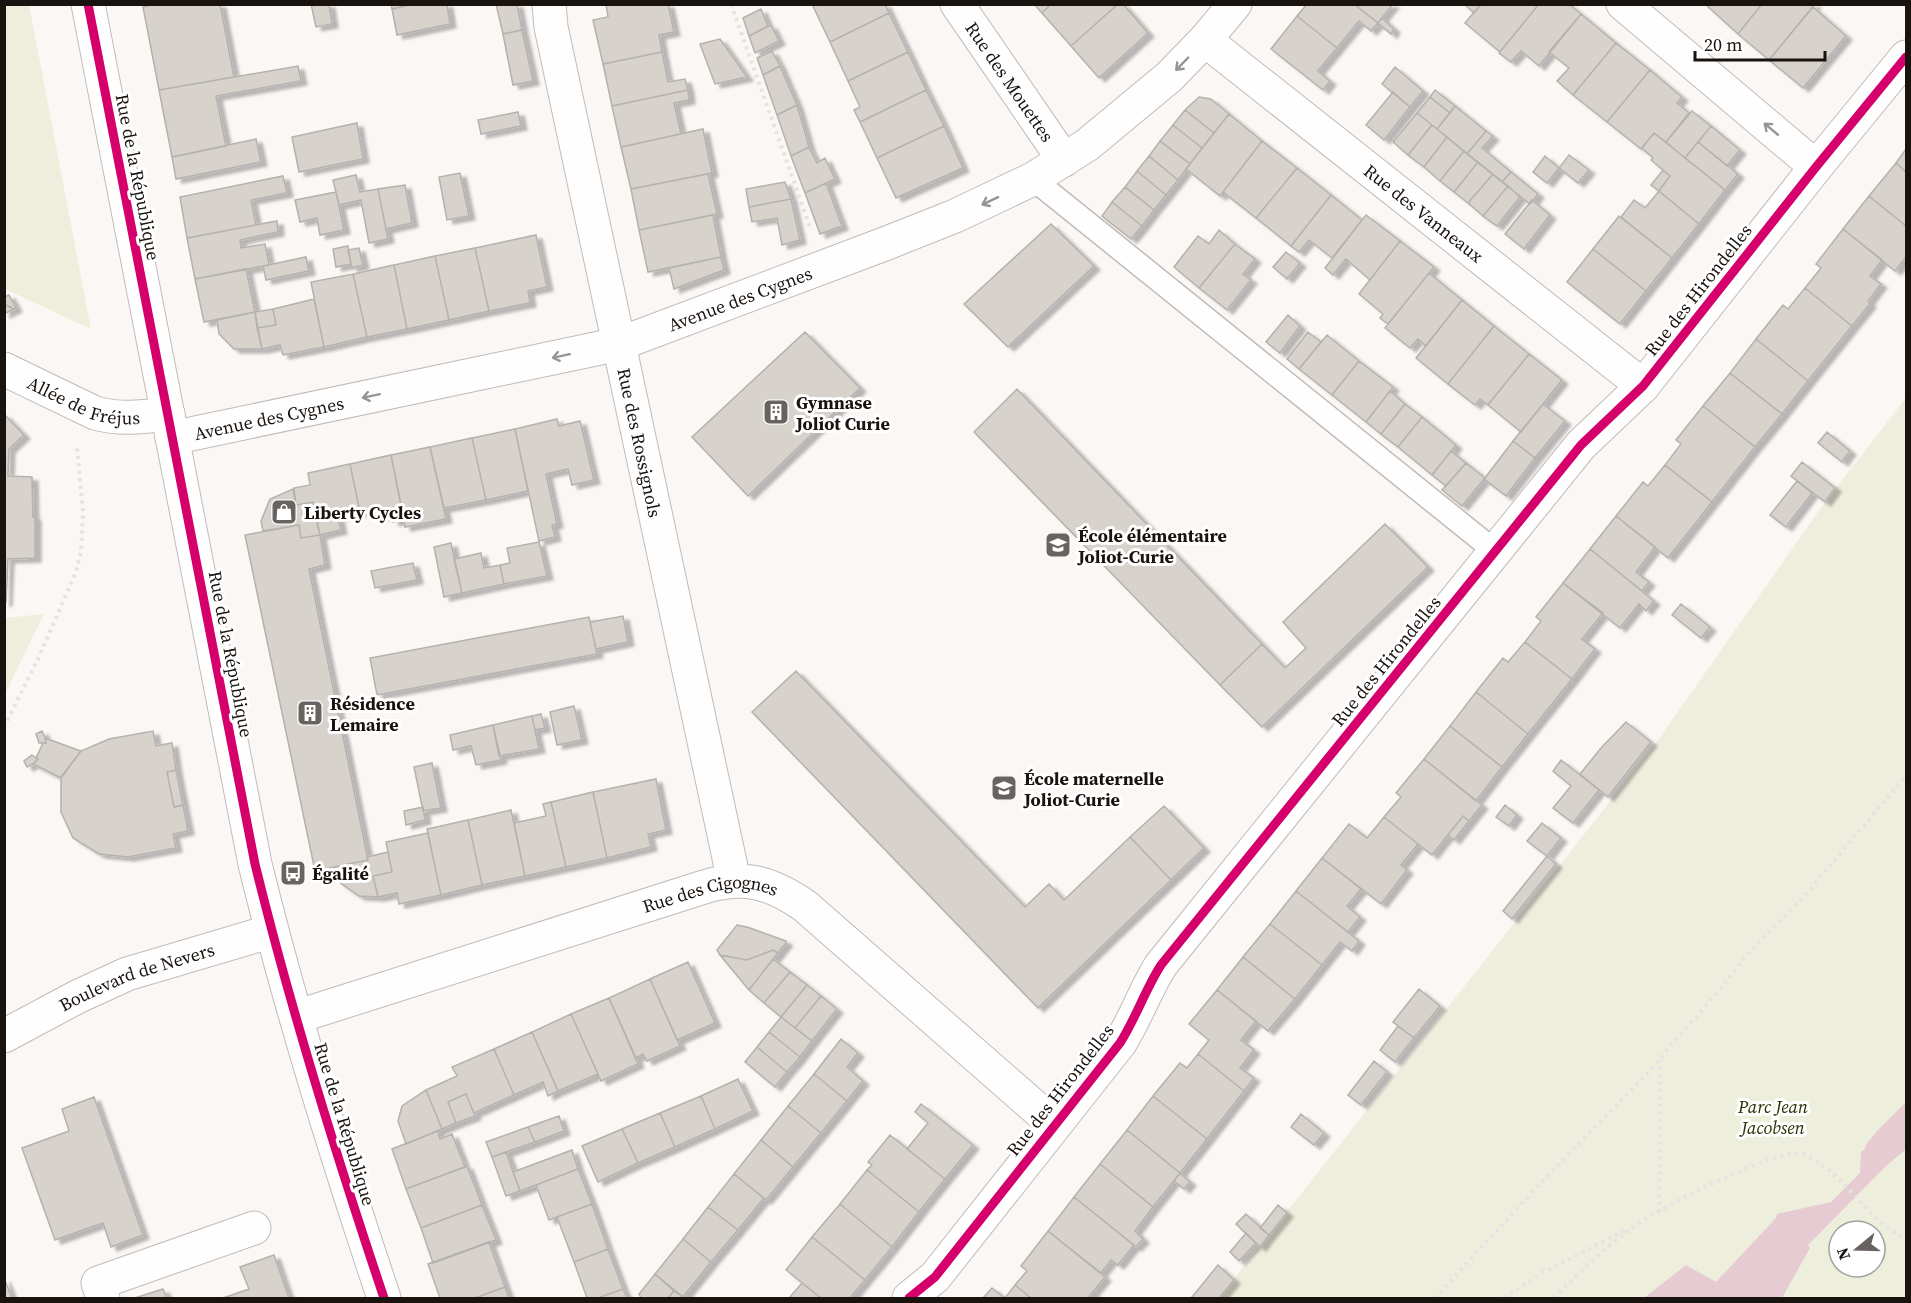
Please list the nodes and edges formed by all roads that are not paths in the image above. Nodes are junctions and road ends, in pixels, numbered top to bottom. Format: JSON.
{"nodes":[{"id":1,"x":88,"y":4,"type":"edge"},
{"id":2,"x":549,"y":4,"type":"edge"},
{"id":3,"x":957,"y":4,"type":"edge"},
{"id":4,"x":1235,"y":4,"type":"edge"},
{"id":5,"x":1623,"y":4,"type":"edge"},
{"id":6,"x":1204,"y":40,"type":"junction"},
{"id":7,"x":1906,"y":57,"type":"edge"},
{"id":8,"x":1064,"y":160,"type":"junction"},
{"id":9,"x":1816,"y":167,"type":"junction"},
{"id":10,"x":1033,"y":179,"type":"junction"},
{"id":11,"x":619,"y":344,"type":"junction"},
{"id":12,"x":4,"y":369,"type":"edge"},
{"id":13,"x":1643,"y":386,"type":"junction"},
{"id":14,"x":170,"y":426,"type":"junction"},
{"id":15,"x":1496,"y":552,"type":"junction"},
{"id":16,"x":734,"y":881,"type":"junction"},
{"id":17,"x":272,"y":931,"type":"junction"},
{"id":18,"x":296,"y":1017,"type":"junction"},
{"id":19,"x":4,"y":1036,"type":"edge"},
{"id":20,"x":1054,"y":1124,"type":"junction"},
{"id":21,"x":254,"y":1228,"type":"dead end"},
{"id":22,"x":103,"y":1299,"type":"edge"},
{"id":23,"x":384,"y":1299,"type":"edge"},
{"id":24,"x":909,"y":1299,"type":"edge"}],
"edges":[{"from":1,"to":14,"type":"street","name":"Rue de la République"},
{"from":2,"to":11,"type":"street","name":"Rue des Rossignols"},
{"from":3,"to":8,"type":"street","name":"Rue des Mouettes"},
{"from":4,"to":6,"type":"street","name":"Avenue des Cygnes"},
{"from":9,"to":5,"type":"street","one_way":true},
{"from":6,"to":8,"type":"street","name":"Avenue des Cygnes","one_way":true},
{"from":6,"to":13,"type":"street","name":"Rue des Vanneaux"},
{"from":7,"to":9,"type":"street","name":"Rue des Hirondelles"},
{"from":8,"to":10,"type":"street","name":"Avenue des Cygnes"},
{"from":9,"to":13,"type":"street","name":"Rue des Hirondelles"},
{"from":10,"to":11,"type":"street","name":"Avenue des Cygnes","one_way":true},
{"from":10,"to":15,"type":"lane"},
{"from":11,"to":14,"type":"street","name":"Avenue des Cygnes","one_way":true},
{"from":11,"to":16,"type":"street","name":"Rue des Rossignols"},
{"from":12,"to":14,"type":"street","name":"Allée de Fréjus"},
{"from":13,"to":15,"type":"street","name":"Rue des Hirondelles"},
{"from":14,"to":17,"type":"street","name":"Rue de la République"},
{"from":15,"to":20,"type":"street","name":"Rue des Hirondelles"},
{"from":16,"to":18,"type":"street","name":"Rue des Cigognes"},
{"from":16,"to":20,"type":"street","name":"Rue des Cigognes"},
{"from":17,"to":18,"type":"street","name":"Rue de la République"},
{"from":17,"to":19,"type":"street","name":"Boulevard de Nevers"},
{"from":18,"to":23,"type":"street","name":"Rue de la République"},
{"from":20,"to":24,"type":"street","name":"Rue des Hirondelles"},
{"from":21,"to":22,"type":"street"}]}
